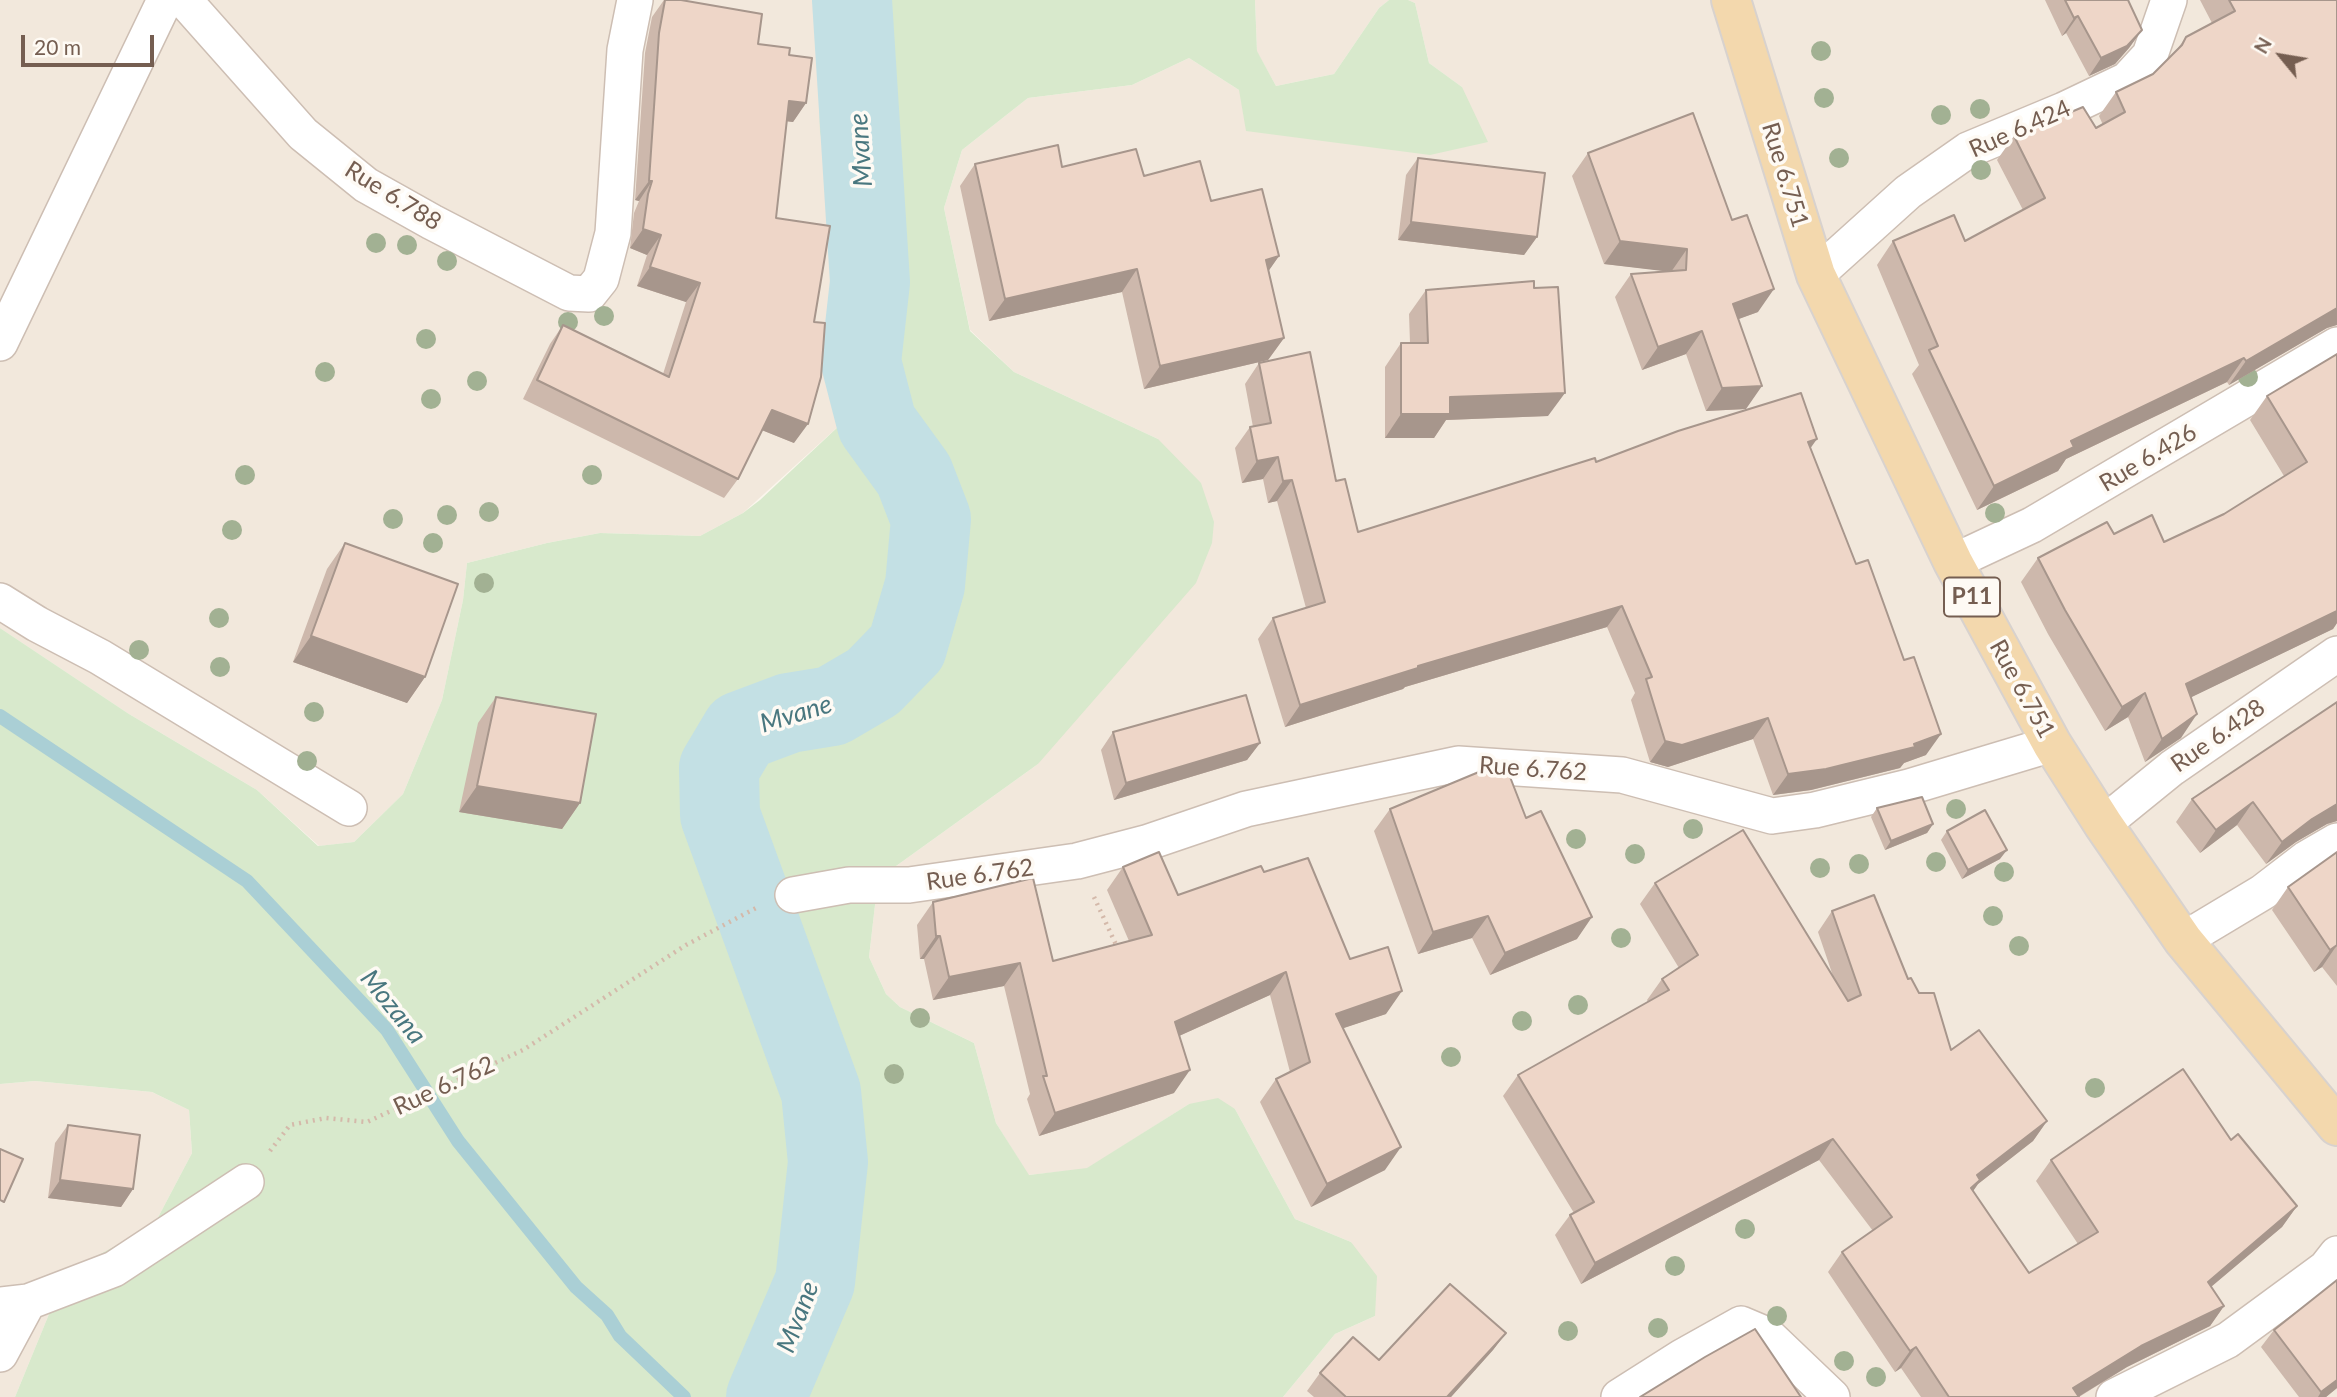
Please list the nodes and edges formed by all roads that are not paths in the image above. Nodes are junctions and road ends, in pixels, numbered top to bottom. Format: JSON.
{"nodes":[{"id":1,"x":165,"y":0,"type":"edge"},
{"id":2,"x":184,"y":0,"type":"edge"},
{"id":3,"x":635,"y":0,"type":"edge"},
{"id":4,"x":1731,"y":0,"type":"edge"},
{"id":5,"x":2169,"y":0,"type":"edge"},
{"id":6,"x":1816,"y":275,"type":"junction"},
{"id":7,"x":0,"y":343,"type":"edge"},
{"id":8,"x":2337,"y":345,"type":"edge"},
{"id":9,"x":1953,"y":562,"type":"junction"},
{"id":10,"x":0,"y":601,"type":"edge"},
{"id":11,"x":2337,"y":654,"type":"edge"},
{"id":12,"x":2052,"y":744,"type":"junction"},
{"id":13,"x":349,"y":808,"type":"dead end"},
{"id":14,"x":2103,"y":824,"type":"junction"},
{"id":15,"x":2337,"y":841,"type":"edge"},
{"id":16,"x":793,"y":895,"type":"road end"},
{"id":17,"x":2183,"y":940,"type":"junction"},
{"id":18,"x":2337,"y":1126,"type":"edge"},
{"id":19,"x":246,"y":1182,"type":"road end"},
{"id":20,"x":2337,"y":1254,"type":"edge"},
{"id":21,"x":14,"y":1303,"type":"edge"},
{"id":22,"x":0,"y":1354,"type":"edge"},
{"id":23,"x":1619,"y":1397,"type":"edge"},
{"id":24,"x":1832,"y":1397,"type":"edge"},
{"id":25,"x":2114,"y":1397,"type":"edge"}],
"edges":[{"from":1,"to":7,"type":"street"},
{"from":2,"to":3,"type":"street","name":"Rue 6.788"},
{"from":4,"to":6,"type":"main road","name":"Rue 6.751","number":"P11"},
{"from":5,"to":6,"type":"street","name":"Rue 6.424"},
{"from":6,"to":9,"type":"main road","name":"Rue 6.751","number":"P11"},
{"from":8,"to":9,"type":"street","name":"Rue 6.426"},
{"from":9,"to":12,"type":"main road","name":"Rue 6.751","number":"P11"},
{"from":10,"to":13,"type":"street"},
{"from":11,"to":14,"type":"street","name":"Rue 6.428"},
{"from":12,"to":14,"type":"main road","name":"Rue 6.751","number":"P11"},
{"from":12,"to":16,"type":"street","name":"Rue 6.762"},
{"from":14,"to":17,"type":"main road","name":"Rue 6.751","number":"P11"},
{"from":15,"to":17,"type":"street"},
{"from":17,"to":18,"type":"main road","name":"Rue 6.751","number":"P11"},
{"from":19,"to":21,"type":"street"},
{"from":20,"to":25,"type":"street"},
{"from":21,"to":22,"type":"street"},
{"from":23,"to":24,"type":"street"}]}
